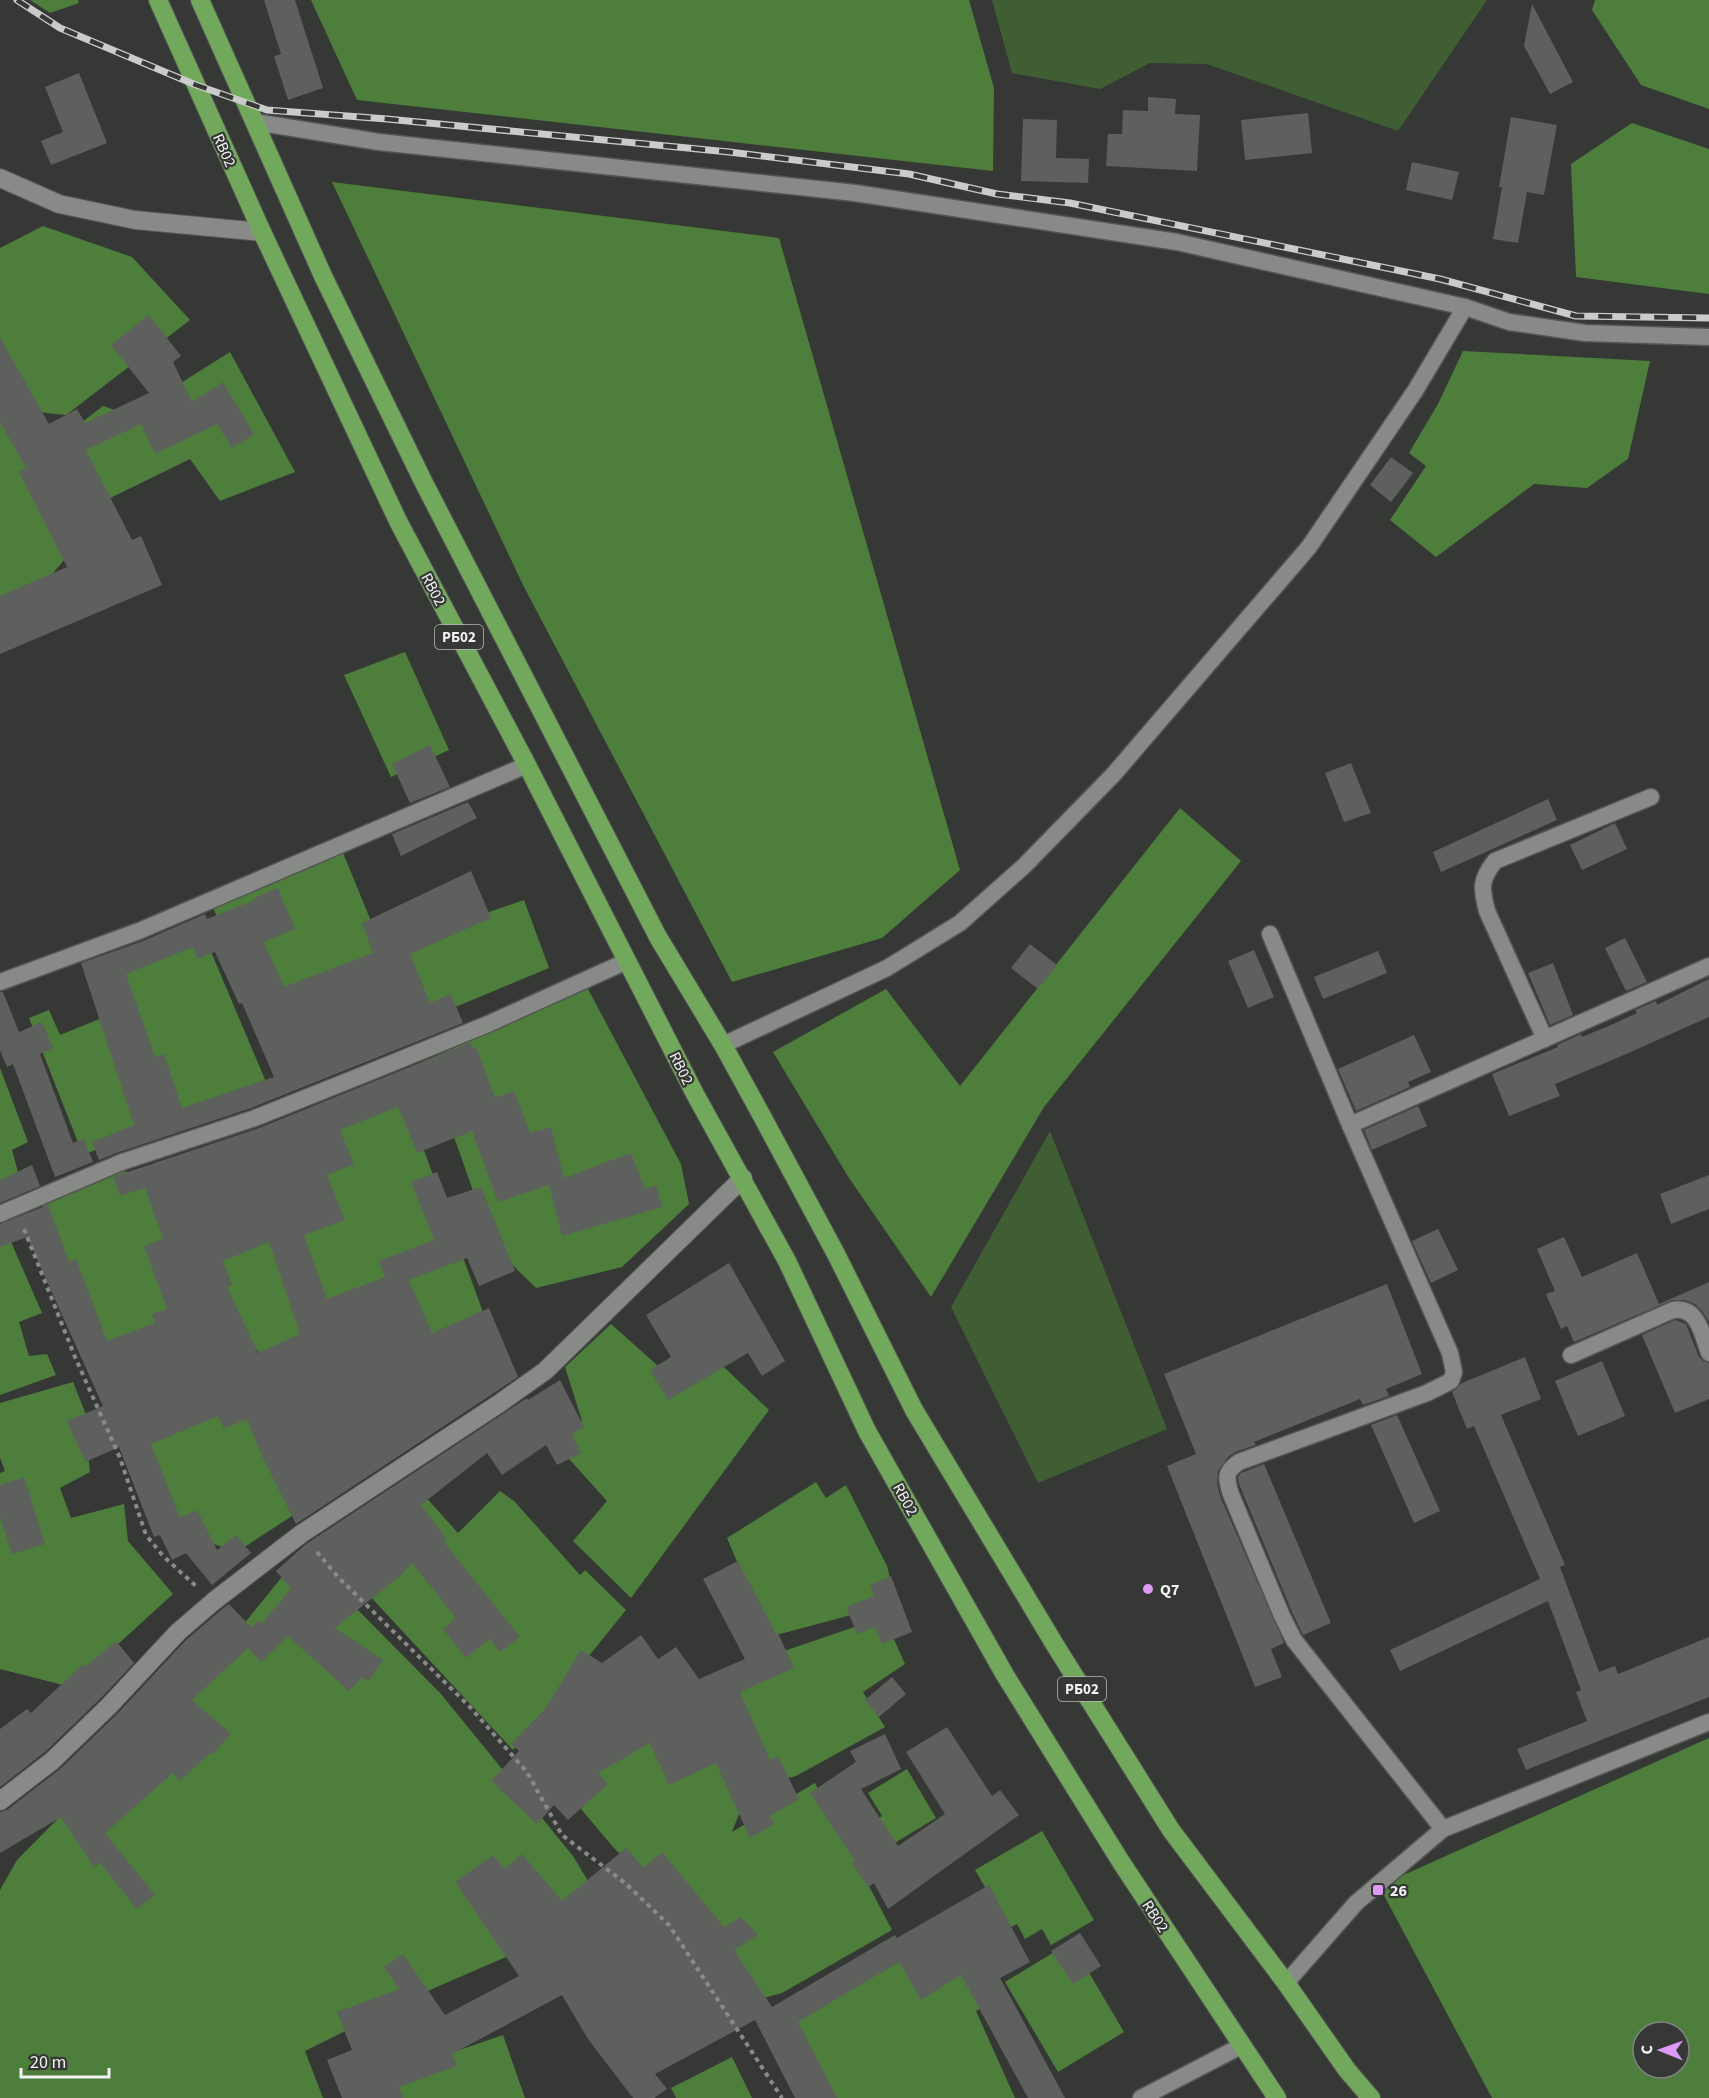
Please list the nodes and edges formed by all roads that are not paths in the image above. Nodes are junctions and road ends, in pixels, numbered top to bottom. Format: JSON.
{"nodes":[{"id":1,"x":158,"y":0,"type":"edge"},
{"id":2,"x":200,"y":0,"type":"edge"},
{"id":3,"x":255,"y":122,"type":"junction"},
{"id":4,"x":0,"y":178,"type":"edge"},
{"id":5,"x":262,"y":231,"type":"junction"},
{"id":6,"x":1465,"y":307,"type":"junction"},
{"id":7,"x":1709,"y":337,"type":"edge"},
{"id":8,"x":526,"y":765,"type":"junction"},
{"id":9,"x":1651,"y":797,"type":"dead end"},
{"id":10,"x":1270,"y":934,"type":"dead end"},
{"id":11,"x":627,"y":961,"type":"junction"},
{"id":12,"x":1709,"y":966,"type":"edge"},
{"id":13,"x":0,"y":982,"type":"edge"},
{"id":14,"x":1545,"y":1039,"type":"junction"},
{"id":15,"x":723,"y":1045,"type":"junction"},
{"id":16,"x":1350,"y":1125,"type":"junction"},
{"id":17,"x":743,"y":1178,"type":"junction"},
{"id":18,"x":8,"y":1211,"type":"edge"},
{"id":19,"x":1709,"y":1353,"type":"edge"},
{"id":20,"x":1571,"y":1355,"type":"dead end"},
{"id":21,"x":1709,"y":1722,"type":"edge"},
{"id":22,"x":0,"y":1802,"type":"edge"},
{"id":23,"x":1443,"y":1829,"type":"junction"},
{"id":24,"x":1286,"y":1983,"type":"junction"},
{"id":25,"x":1241,"y":2046,"type":"junction"},
{"id":26,"x":1141,"y":2098,"type":"edge"},
{"id":27,"x":1277,"y":2098,"type":"edge"},
{"id":28,"x":1371,"y":2098,"type":"edge"}],
"edges":[{"from":1,"to":5,"type":"highway","name":"RB02","number":"РБ02"},
{"from":2,"to":3,"type":"highway","number":"РБ02"},
{"from":3,"to":6,"type":"lane"},
{"from":3,"to":15,"type":"highway","number":"РБ02"},
{"from":4,"to":5,"type":"street"},
{"from":5,"to":8,"type":"highway","name":"RB02","number":"РБ02"},
{"from":6,"to":7,"type":"lane"},
{"from":6,"to":15,"type":"lane"},
{"from":8,"to":11,"type":"highway","name":"RB02","number":"РБ02"},
{"from":8,"to":13,"type":"lane"},
{"from":9,"to":14,"type":"lane"},
{"from":10,"to":16,"type":"lane"},
{"from":11,"to":17,"type":"highway","name":"RB02","number":"РБ02"},
{"from":11,"to":18,"type":"lane"},
{"from":12,"to":14,"type":"lane"},
{"from":14,"to":16,"type":"lane"},
{"from":15,"to":24,"type":"highway","number":"РБ02"},
{"from":16,"to":23,"type":"lane"},
{"from":17,"to":22,"type":"street"},
{"from":17,"to":25,"type":"highway","name":"RB02","number":"РБ02"},
{"from":19,"to":20,"type":"lane"},
{"from":21,"to":23,"type":"lane"},
{"from":23,"to":24,"type":"lane"},
{"from":24,"to":28,"type":"highway","number":"РБ02"},
{"from":25,"to":26,"type":"lane"},
{"from":25,"to":27,"type":"highway","name":"RB02","number":"РБ02"}]}
